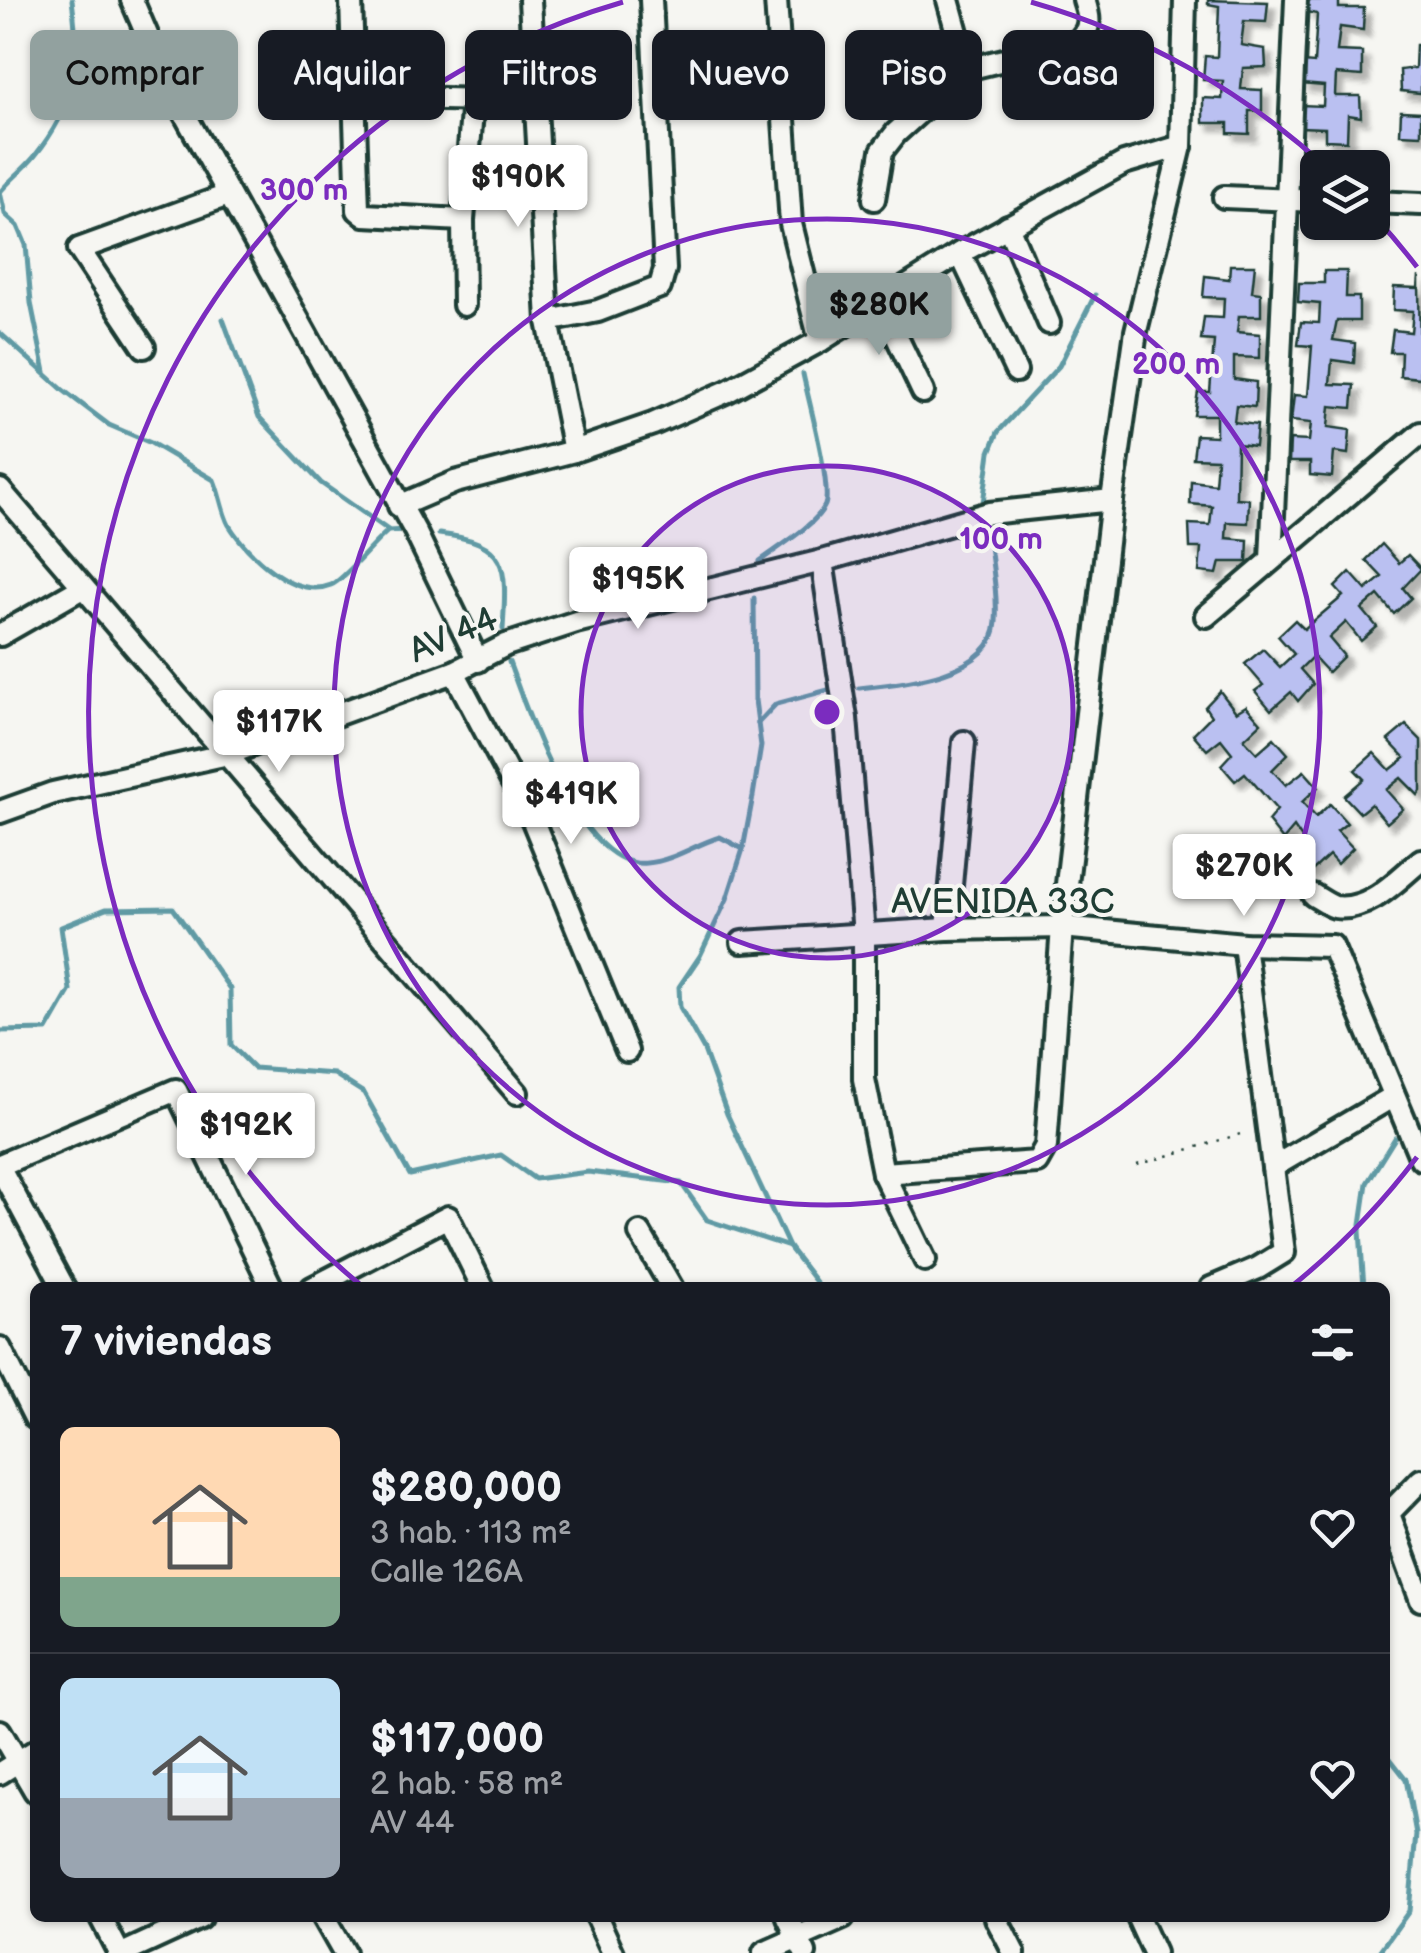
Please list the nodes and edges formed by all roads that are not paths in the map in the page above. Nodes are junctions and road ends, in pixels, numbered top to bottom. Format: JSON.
{"nodes":[{"id":1,"x":132,"y":0,"type":"edge"},
{"id":2,"x":350,"y":0,"type":"edge"},
{"id":3,"x":530,"y":0,"type":"edge"},
{"id":4,"x":651,"y":0,"type":"edge"},
{"id":5,"x":664,"y":0,"type":"edge"},
{"id":6,"x":776,"y":0,"type":"edge"},
{"id":7,"x":948,"y":0,"type":"edge"},
{"id":8,"x":1084,"y":0,"type":"edge"},
{"id":9,"x":1185,"y":0,"type":"edge"},
{"id":10,"x":1296,"y":0,"type":"edge"},
{"id":11,"x":351,"y":30,"type":"edge"},
{"id":12,"x":532,"y":30,"type":"edge"},
{"id":13,"x":956,"y":30,"type":"edge"},
{"id":14,"x":982,"y":65,"type":"edge"},
{"id":15,"x":355,"y":120,"type":"edge"},
{"id":16,"x":471,"y":120,"type":"edge"},
{"id":17,"x":537,"y":120,"type":"edge"},
{"id":18,"x":911,"y":120,"type":"edge"},
{"id":19,"x":1181,"y":146,"type":"junction"},
{"id":20,"x":228,"y":195,"type":"junction"},
{"id":21,"x":1224,"y":197,"type":"dead end"},
{"id":22,"x":874,"y":199,"type":"dead end"},
{"id":23,"x":1287,"y":200,"type":"junction"},
{"id":24,"x":1300,"y":200,"type":"edge"},
{"id":25,"x":1390,"y":203,"type":"edge"},
{"id":26,"x":1421,"y":204,"type":"edge"},
{"id":27,"x":463,"y":220,"type":"junction"},
{"id":28,"x":1008,"y":226,"type":"junction"},
{"id":29,"x":960,"y":253,"type":"junction"},
{"id":30,"x":881,"y":304,"type":"junction"},
{"id":31,"x":464,"y":305,"type":"dead end"},
{"id":32,"x":548,"y":320,"type":"junction"},
{"id":33,"x":1049,"y":323,"type":"dead end"},
{"id":34,"x":820,"y":341,"type":"junction"},
{"id":35,"x":144,"y":347,"type":"dead end"},
{"id":36,"x":1016,"y":370,"type":"dead end"},
{"id":37,"x":923,"y":392,"type":"dead end"},
{"id":38,"x":1421,"y":433,"type":"edge"},
{"id":39,"x":574,"y":451,"type":"junction"},
{"id":40,"x":0,"y":490,"type":"edge"},
{"id":41,"x":1112,"y":500,"type":"junction"},
{"id":42,"x":399,"y":506,"type":"junction"},
{"id":43,"x":1271,"y":560,"type":"junction"},
{"id":44,"x":822,"y":561,"type":"junction"},
{"id":45,"x":82,"y":588,"type":"junction"},
{"id":46,"x":1206,"y":616,"type":"dead end"},
{"id":47,"x":0,"y":635,"type":"edge"},
{"id":48,"x":478,"y":661,"type":"junction"},
{"id":49,"x":454,"y":672,"type":"junction"},
{"id":50,"x":964,"y":742,"type":"dead end"},
{"id":51,"x":228,"y":754,"type":"junction"},
{"id":52,"x":0,"y":812,"type":"edge"},
{"id":53,"x":1421,"y":861,"type":"edge"},
{"id":54,"x":1313,"y":895,"type":"dead end"},
{"id":55,"x":1062,"y":927,"type":"junction"},
{"id":56,"x":947,"y":929,"type":"junction"},
{"id":57,"x":864,"y":934,"type":"junction"},
{"id":58,"x":742,"y":942,"type":"dead end"},
{"id":59,"x":1244,"y":944,"type":"junction"},
{"id":60,"x":627,"y":1050,"type":"dead end"},
{"id":61,"x":518,"y":1093,"type":"dead end"},
{"id":62,"x":1394,"y":1096,"type":"junction"},
{"id":63,"x":1421,"y":1159,"type":"edge"},
{"id":64,"x":0,"y":1167,"type":"edge"},
{"id":65,"x":1273,"y":1167,"type":"junction"},
{"id":66,"x":883,"y":1173,"type":"junction"},
{"id":67,"x":640,"y":1233,"type":"dead end"},
{"id":68,"x":925,"y":1260,"type":"dead end"},
{"id":69,"x":61,"y":1282,"type":"edge"},
{"id":70,"x":269,"y":1282,"type":"edge"},
{"id":71,"x":323,"y":1282,"type":"edge"},
{"id":72,"x":480,"y":1282,"type":"edge"},
{"id":73,"x":669,"y":1282,"type":"edge"},
{"id":74,"x":1225,"y":1282,"type":"edge"},
{"id":75,"x":0,"y":1348,"type":"edge"},
{"id":76,"x":30,"y":1408,"type":"edge"},
{"id":77,"x":1421,"y":1480,"type":"edge"},
{"id":78,"x":1390,"y":1513,"type":"edge"},
{"id":79,"x":1390,"y":1523,"type":"edge"},
{"id":80,"x":1421,"y":1600,"type":"edge"},
{"id":81,"x":0,"y":1731,"type":"edge"},
{"id":82,"x":27,"y":1756,"type":"edge"},
{"id":83,"x":0,"y":1773,"type":"edge"},
{"id":84,"x":103,"y":1922,"type":"edge"},
{"id":85,"x":191,"y":1922,"type":"edge"},
{"id":86,"x":326,"y":1922,"type":"edge"},
{"id":87,"x":599,"y":1922,"type":"edge"},
{"id":88,"x":790,"y":1922,"type":"edge"},
{"id":89,"x":838,"y":1922,"type":"edge"},
{"id":90,"x":998,"y":1922,"type":"edge"},
{"id":91,"x":1140,"y":1922,"type":"edge"},
{"id":92,"x":801,"y":1946,"type":"edge"},
{"id":93,"x":122,"y":1953,"type":"edge"},
{"id":94,"x":344,"y":1953,"type":"edge"},
{"id":95,"x":612,"y":1953,"type":"edge"},
{"id":96,"x":764,"y":1953,"type":"edge"},
{"id":97,"x":1014,"y":1953,"type":"edge"},
{"id":98,"x":1154,"y":1953,"type":"edge"}],
"edges":[{"from":1,"to":20,"type":"street"},
{"from":2,"to":11,"type":"street"},
{"from":3,"to":12,"type":"street"},
{"from":4,"to":5,"type":"street"},
{"from":4,"to":32,"type":"street"},
{"from":6,"to":34,"type":"street"},
{"from":7,"to":13,"type":"street"},
{"from":8,"to":14,"type":"street"},
{"from":9,"to":19,"type":"street"},
{"from":10,"to":23,"type":"street"},
{"from":15,"to":27,"type":"street"},
{"from":16,"to":27,"type":"street"},
{"from":17,"to":32,"type":"street"},
{"from":18,"to":22,"type":"street"},
{"from":19,"to":28,"type":"street"},
{"from":19,"to":41,"type":"street"},
{"from":20,"to":35,"type":"street"},
{"from":20,"to":42,"type":"street"},
{"from":21,"to":23,"type":"street"},
{"from":23,"to":24,"type":"street"},
{"from":23,"to":43,"type":"street"},
{"from":25,"to":26,"type":"street"},
{"from":27,"to":31,"type":"street"},
{"from":28,"to":29,"type":"street"},
{"from":28,"to":33,"type":"street"},
{"from":29,"to":30,"type":"street"},
{"from":29,"to":36,"type":"street"},
{"from":30,"to":34,"type":"street"},
{"from":30,"to":37,"type":"street"},
{"from":32,"to":39,"type":"street"},
{"from":34,"to":39,"type":"street"},
{"from":38,"to":43,"type":"street"},
{"from":39,"to":42,"type":"street"},
{"from":40,"to":45,"type":"street"},
{"from":41,"to":44,"type":"street","name":"AV 44"},
{"from":41,"to":55,"type":"street"},
{"from":42,"to":48,"type":"street"},
{"from":43,"to":46,"type":"street"},
{"from":44,"to":48,"type":"street","name":"AV 44"},
{"from":44,"to":57,"type":"street"},
{"from":45,"to":47,"type":"street"},
{"from":45,"to":51,"type":"street"},
{"from":48,"to":49,"type":"street","name":"AV 44"},
{"from":49,"to":51,"type":"street","name":"AV 44"},
{"from":49,"to":60,"type":"street"},
{"from":50,"to":56,"type":"street"},
{"from":51,"to":52,"type":"street","name":"AV 44"},
{"from":51,"to":61,"type":"street"},
{"from":53,"to":54,"type":"street"},
{"from":55,"to":56,"type":"street","name":"AVENIDA 33C"},
{"from":55,"to":59,"type":"street","name":"AVENIDA 33C"},
{"from":55,"to":66,"type":"street"},
{"from":56,"to":57,"type":"street","name":"AVENIDA 33C"},
{"from":57,"to":58,"type":"street","name":"AVENIDA 33C"},
{"from":57,"to":66,"type":"street"},
{"from":59,"to":62,"type":"street","name":"AVENIDA 33C"},
{"from":59,"to":65,"type":"street"},
{"from":62,"to":63,"type":"street","name":"AVENIDA 33C"},
{"from":62,"to":65,"type":"street"},
{"from":64,"to":69,"type":"street"},
{"from":64,"to":70,"type":"street"},
{"from":65,"to":74,"type":"street"},
{"from":66,"to":68,"type":"street"},
{"from":67,"to":73,"type":"street"},
{"from":71,"to":72,"type":"street"},
{"from":75,"to":76,"type":"street"},
{"from":77,"to":78,"type":"street"},
{"from":79,"to":80,"type":"street"},
{"from":81,"to":82,"type":"street"},
{"from":82,"to":83,"type":"street"},
{"from":84,"to":93,"type":"street"},
{"from":85,"to":93,"type":"street"},
{"from":86,"to":94,"type":"street"},
{"from":87,"to":95,"type":"street"},
{"from":88,"to":92,"type":"street"},
{"from":89,"to":92,"type":"street"},
{"from":90,"to":97,"type":"street"},
{"from":91,"to":98,"type":"street"},
{"from":92,"to":96,"type":"street"}]}
